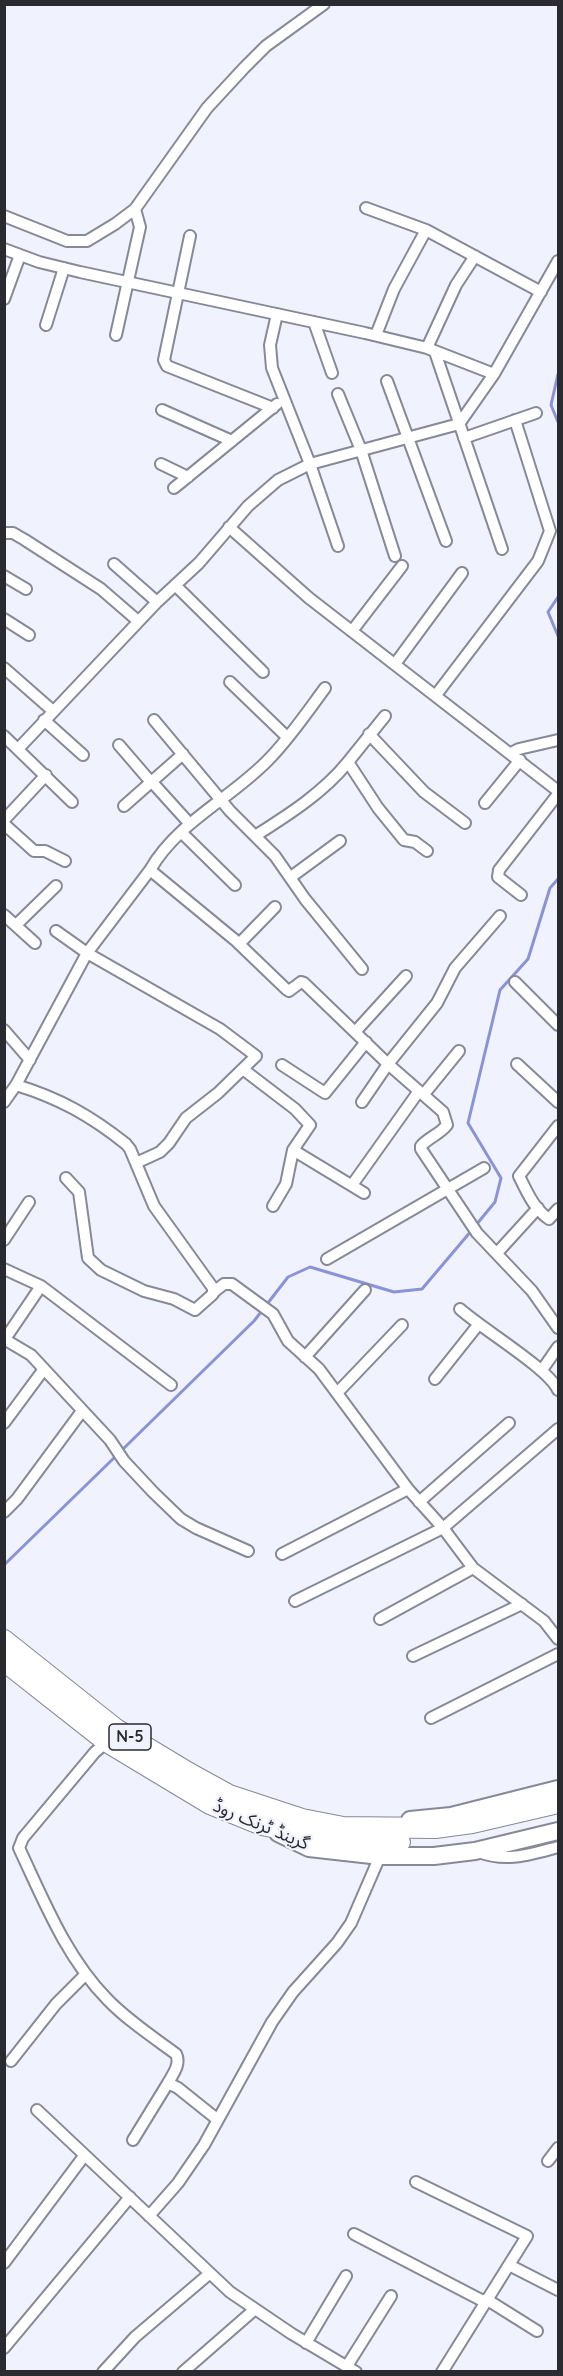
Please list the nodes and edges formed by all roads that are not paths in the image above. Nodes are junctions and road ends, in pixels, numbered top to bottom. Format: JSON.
{"nodes":[{"id":1,"x":324,"y":4,"type":"edge"},
{"id":2,"x":366,"y":208,"type":"dead end"},
{"id":3,"x":135,"y":209,"type":"junction"},
{"id":4,"x":4,"y":216,"type":"edge"},
{"id":5,"x":426,"y":230,"type":"junction"},
{"id":6,"x":190,"y":236,"type":"dead end"},
{"id":7,"x":4,"y":249,"type":"edge"},
{"id":8,"x":20,"y":255,"type":"junction"},
{"id":9,"x":475,"y":256,"type":"junction"},
{"id":10,"x":558,"y":261,"type":"edge"},
{"id":11,"x":64,"y":268,"type":"junction"},
{"id":12,"x":128,"y":283,"type":"junction"},
{"id":13,"x":541,"y":292,"type":"junction"},
{"id":14,"x":177,"y":293,"type":"junction"},
{"id":15,"x":4,"y":299,"type":"edge"},
{"id":16,"x":277,"y":314,"type":"junction"},
{"id":17,"x":314,"y":322,"type":"junction"},
{"id":18,"x":46,"y":325,"type":"dead end"},
{"id":19,"x":116,"y":335,"type":"dead end"},
{"id":20,"x":376,"y":335,"type":"junction"},
{"id":21,"x":431,"y":350,"type":"junction"},
{"id":22,"x":332,"y":373,"type":"dead end"},
{"id":23,"x":494,"y":374,"type":"junction"},
{"id":24,"x":387,"y":381,"type":"dead end"},
{"id":25,"x":338,"y":394,"type":"dead end"},
{"id":26,"x":284,"y":398,"type":"junction"},
{"id":27,"x":273,"y":408,"type":"junction"},
{"id":28,"x":162,"y":410,"type":"dead end"},
{"id":29,"x":536,"y":412,"type":"dead end"},
{"id":30,"x":515,"y":420,"type":"junction"},
{"id":31,"x":459,"y":424,"type":"junction"},
{"id":32,"x":409,"y":437,"type":"junction"},
{"id":33,"x":464,"y":438,"type":"junction"},
{"id":34,"x":232,"y":441,"type":"junction"},
{"id":35,"x":361,"y":450,"type":"junction"},
{"id":36,"x":161,"y":464,"type":"dead end"},
{"id":37,"x":310,"y":464,"type":"junction"},
{"id":38,"x":188,"y":477,"type":"junction"},
{"id":39,"x":174,"y":488,"type":"dead end"},
{"id":40,"x":230,"y":527,"type":"junction"},
{"id":41,"x":555,"y":531,"type":"edge"},
{"id":42,"x":4,"y":533,"type":"edge"},
{"id":43,"x":446,"y":541,"type":"dead end"},
{"id":44,"x":338,"y":546,"type":"dead end"},
{"id":45,"x":502,"y":549,"type":"dead end"},
{"id":46,"x":395,"y":556,"type":"dead end"},
{"id":47,"x":114,"y":564,"type":"dead end"},
{"id":48,"x":402,"y":566,"type":"dead end"},
{"id":49,"x":462,"y":573,"type":"dead end"},
{"id":50,"x":4,"y":576,"type":"edge"},
{"id":51,"x":175,"y":585,"type":"junction"},
{"id":52,"x":26,"y":589,"type":"dead end"},
{"id":53,"x":157,"y":602,"type":"junction"},
{"id":54,"x":4,"y":619,"type":"edge"},
{"id":55,"x":138,"y":621,"type":"junction"},
{"id":56,"x":351,"y":631,"type":"junction"},
{"id":57,"x":29,"y":635,"type":"dead end"},
{"id":58,"x":395,"y":664,"type":"junction"},
{"id":59,"x":4,"y":668,"type":"edge"},
{"id":60,"x":263,"y":672,"type":"dead end"},
{"id":61,"x":230,"y":682,"type":"dead end"},
{"id":62,"x":325,"y":688,"type":"dead end"},
{"id":63,"x":436,"y":695,"type":"junction"},
{"id":64,"x":53,"y":711,"type":"junction"},
{"id":65,"x":385,"y":716,"type":"dead end"},
{"id":66,"x":44,"y":720,"type":"junction"},
{"id":67,"x":154,"y":720,"type":"dead end"},
{"id":68,"x":369,"y":734,"type":"junction"},
{"id":69,"x":4,"y":736,"type":"edge"},
{"id":70,"x":287,"y":737,"type":"junction"},
{"id":71,"x":558,"y":740,"type":"edge"},
{"id":72,"x":119,"y":745,"type":"dead end"},
{"id":73,"x":18,"y":749,"type":"junction"},
{"id":74,"x":511,"y":753,"type":"junction"},
{"id":75,"x":183,"y":754,"type":"junction"},
{"id":76,"x":83,"y":755,"type":"dead end"},
{"id":77,"x":520,"y":760,"type":"junction"},
{"id":78,"x":348,"y":762,"type":"junction"},
{"id":79,"x":46,"y":775,"type":"junction"},
{"id":80,"x":151,"y":781,"type":"junction"},
{"id":81,"x":558,"y":793,"type":"edge"},
{"id":82,"x":221,"y":799,"type":"junction"},
{"id":83,"x":72,"y":802,"type":"dead end"},
{"id":84,"x":485,"y":803,"type":"dead end"},
{"id":85,"x":124,"y":806,"type":"dead end"},
{"id":86,"x":6,"y":817,"type":"edge"},
{"id":87,"x":189,"y":823,"type":"junction"},
{"id":88,"x":465,"y":824,"type":"dead end"},
{"id":89,"x":181,"y":832,"type":"junction"},
{"id":90,"x":255,"y":836,"type":"junction"},
{"id":91,"x":340,"y":841,"type":"dead end"},
{"id":92,"x":427,"y":851,"type":"dead end"},
{"id":93,"x":65,"y":861,"type":"dead end"},
{"id":94,"x":150,"y":870,"type":"junction"},
{"id":95,"x":291,"y":878,"type":"junction"},
{"id":96,"x":235,"y":885,"type":"dead end"},
{"id":97,"x":56,"y":886,"type":"dead end"},
{"id":98,"x":521,"y":895,"type":"dead end"},
{"id":99,"x":275,"y":907,"type":"dead end"},
{"id":100,"x":4,"y":915,"type":"edge"},
{"id":101,"x":500,"y":916,"type":"dead end"},
{"id":102,"x":16,"y":925,"type":"junction"},
{"id":103,"x":56,"y":931,"type":"dead end"},
{"id":104,"x":35,"y":944,"type":"dead end"},
{"id":105,"x":239,"y":944,"type":"junction"},
{"id":106,"x":87,"y":953,"type":"junction"},
{"id":107,"x":362,"y":969,"type":"dead end"},
{"id":108,"x":406,"y":976,"type":"dead end"},
{"id":109,"x":515,"y":982,"type":"dead end"},
{"id":110,"x":558,"y":1025,"type":"edge"},
{"id":111,"x":4,"y":1030,"type":"edge"},
{"id":112,"x":356,"y":1032,"type":"junction"},
{"id":113,"x":366,"y":1042,"type":"junction"},
{"id":114,"x":459,"y":1051,"type":"dead end"},
{"id":115,"x":30,"y":1060,"type":"junction"},
{"id":116,"x":388,"y":1064,"type":"junction"},
{"id":117,"x":517,"y":1064,"type":"dead end"},
{"id":118,"x":282,"y":1065,"type":"dead end"},
{"id":119,"x":244,"y":1070,"type":"junction"},
{"id":120,"x":16,"y":1085,"type":"junction"},
{"id":121,"x":421,"y":1093,"type":"junction"},
{"id":122,"x":4,"y":1102,"type":"edge"},
{"id":123,"x":362,"y":1102,"type":"dead end"},
{"id":124,"x":558,"y":1102,"type":"edge"},
{"id":125,"x":558,"y":1126,"type":"edge"},
{"id":126,"x":293,"y":1150,"type":"junction"},
{"id":127,"x":136,"y":1163,"type":"junction"},
{"id":128,"x":484,"y":1168,"type":"dead end"},
{"id":129,"x":66,"y":1178,"type":"dead end"},
{"id":130,"x":352,"y":1185,"type":"junction"},
{"id":131,"x":448,"y":1190,"type":"junction"},
{"id":132,"x":364,"y":1192,"type":"dead end"},
{"id":133,"x":29,"y":1202,"type":"dead end"},
{"id":134,"x":273,"y":1206,"type":"dead end"},
{"id":135,"x":538,"y":1208,"type":"junction"},
{"id":136,"x":558,"y":1209,"type":"edge"},
{"id":137,"x":4,"y":1240,"type":"edge"},
{"id":138,"x":497,"y":1252,"type":"junction"},
{"id":139,"x":327,"y":1258,"type":"dead end"},
{"id":140,"x":4,"y":1269,"type":"edge"},
{"id":141,"x":41,"y":1286,"type":"junction"},
{"id":142,"x":365,"y":1290,"type":"dead end"},
{"id":143,"x":214,"y":1291,"type":"junction"},
{"id":144,"x":558,"y":1305,"type":"edge"},
{"id":145,"x":460,"y":1309,"type":"dead end"},
{"id":146,"x":549,"y":1315,"type":"junction"},
{"id":147,"x":402,"y":1325,"type":"dead end"},
{"id":148,"x":478,"y":1325,"type":"junction"},
{"id":149,"x":558,"y":1328,"type":"edge"},
{"id":150,"x":6,"y":1341,"type":"edge"},
{"id":151,"x":558,"y":1347,"type":"edge"},
{"id":152,"x":305,"y":1357,"type":"junction"},
{"id":153,"x":44,"y":1369,"type":"junction"},
{"id":154,"x":542,"y":1370,"type":"junction"},
{"id":155,"x":435,"y":1378,"type":"dead end"},
{"id":156,"x":171,"y":1385,"type":"dead end"},
{"id":157,"x":558,"y":1385,"type":"edge"},
{"id":158,"x":337,"y":1393,"type":"junction"},
{"id":159,"x":82,"y":1411,"type":"junction"},
{"id":160,"x":4,"y":1423,"type":"edge"},
{"id":161,"x":509,"y":1423,"type":"dead end"},
{"id":162,"x":558,"y":1429,"type":"edge"},
{"id":163,"x":408,"y":1489,"type":"junction"},
{"id":164,"x":419,"y":1502,"type":"junction"},
{"id":165,"x":5,"y":1511,"type":"edge"},
{"id":166,"x":443,"y":1528,"type":"junction"},
{"id":167,"x":248,"y":1551,"type":"dead end"},
{"id":168,"x":282,"y":1554,"type":"dead end"},
{"id":169,"x":473,"y":1568,"type":"junction"},
{"id":170,"x":295,"y":1601,"type":"dead end"},
{"id":171,"x":522,"y":1604,"type":"junction"},
{"id":172,"x":380,"y":1619,"type":"dead end"},
{"id":173,"x":556,"y":1630,"type":"edge"},
{"id":174,"x":5,"y":1640,"type":"edge"},
{"id":175,"x":558,"y":1654,"type":"edge"},
{"id":176,"x":413,"y":1656,"type":"dead end"},
{"id":177,"x":4,"y":1661,"type":"edge"},
{"id":178,"x":431,"y":1718,"type":"dead end"},
{"id":179,"x":112,"y":1736,"type":"junction"},
{"id":180,"x":558,"y":1789,"type":"edge"},
{"id":181,"x":558,"y":1803,"type":"edge"},
{"id":182,"x":558,"y":1815,"type":"edge"},
{"id":183,"x":265,"y":1817,"type":"junction"},
{"id":184,"x":558,"y":1831,"type":"edge"},
{"id":185,"x":558,"y":1847,"type":"edge"},
{"id":186,"x":475,"y":1851,"type":"junction"},
{"id":187,"x":380,"y":1856,"type":"junction"},
{"id":188,"x":86,"y":1974,"type":"junction"},
{"id":189,"x":11,"y":2061,"type":"dead end"},
{"id":190,"x":168,"y":2083,"type":"junction"},
{"id":191,"x":37,"y":2110,"type":"dead end"},
{"id":192,"x":218,"y":2120,"type":"junction"},
{"id":193,"x":133,"y":2140,"type":"dead end"},
{"id":194,"x":558,"y":2148,"type":"edge"},
{"id":195,"x":84,"y":2156,"type":"junction"},
{"id":196,"x":548,"y":2161,"type":"dead end"},
{"id":197,"x":416,"y":2182,"type":"dead end"},
{"id":198,"x":130,"y":2197,"type":"junction"},
{"id":199,"x":149,"y":2216,"type":"junction"},
{"id":200,"x":354,"y":2234,"type":"dead end"},
{"id":201,"x":4,"y":2263,"type":"edge"},
{"id":202,"x":509,"y":2265,"type":"junction"},
{"id":203,"x":209,"y":2274,"type":"junction"},
{"id":204,"x":346,"y":2276,"type":"dead end"},
{"id":205,"x":558,"y":2290,"type":"edge"},
{"id":206,"x":391,"y":2296,"type":"dead end"},
{"id":207,"x":485,"y":2301,"type":"junction"},
{"id":208,"x":254,"y":2310,"type":"junction"},
{"id":209,"x":537,"y":2331,"type":"dead end"},
{"id":210,"x":306,"y":2343,"type":"junction"},
{"id":211,"x":4,"y":2348,"type":"edge"},
{"id":212,"x":351,"y":2369,"type":"edge"},
{"id":213,"x":103,"y":2372,"type":"edge"},
{"id":214,"x":183,"y":2372,"type":"edge"},
{"id":215,"x":442,"y":2372,"type":"edge"}],
"edges":[{"from":1,"to":3,"type":"street"},
{"from":2,"to":5,"type":"street"},
{"from":3,"to":4,"type":"street"},
{"from":3,"to":12,"type":"street"},
{"from":5,"to":9,"type":"street"},
{"from":5,"to":20,"type":"street"},
{"from":6,"to":14,"type":"street"},
{"from":7,"to":8,"type":"street"},
{"from":8,"to":11,"type":"street"},
{"from":8,"to":15,"type":"street"},
{"from":9,"to":13,"type":"street"},
{"from":9,"to":21,"type":"street"},
{"from":10,"to":13,"type":"street"},
{"from":11,"to":12,"type":"street"},
{"from":11,"to":18,"type":"street"},
{"from":12,"to":14,"type":"street"},
{"from":12,"to":19,"type":"street"},
{"from":13,"to":23,"type":"street"},
{"from":14,"to":16,"type":"street"},
{"from":14,"to":27,"type":"street"},
{"from":16,"to":17,"type":"street"},
{"from":16,"to":26,"type":"street"},
{"from":17,"to":20,"type":"street"},
{"from":17,"to":22,"type":"street"},
{"from":20,"to":21,"type":"street"},
{"from":21,"to":23,"type":"street"},
{"from":21,"to":31,"type":"street"},
{"from":23,"to":31,"type":"street"},
{"from":24,"to":32,"type":"street"},
{"from":25,"to":35,"type":"street"},
{"from":26,"to":27,"type":"street"},
{"from":26,"to":37,"type":"street"},
{"from":27,"to":34,"type":"street"},
{"from":28,"to":34,"type":"street"},
{"from":29,"to":30,"type":"street"},
{"from":30,"to":33,"type":"street"},
{"from":30,"to":41,"type":"street"},
{"from":31,"to":32,"type":"street"},
{"from":31,"to":33,"type":"street"},
{"from":32,"to":35,"type":"street"},
{"from":32,"to":43,"type":"street"},
{"from":33,"to":45,"type":"street"},
{"from":34,"to":38,"type":"street"},
{"from":35,"to":37,"type":"street"},
{"from":35,"to":46,"type":"street"},
{"from":36,"to":38,"type":"street"},
{"from":37,"to":40,"type":"street"},
{"from":37,"to":44,"type":"street"},
{"from":38,"to":39,"type":"street"},
{"from":40,"to":51,"type":"street"},
{"from":40,"to":56,"type":"street"},
{"from":41,"to":63,"type":"street"},
{"from":42,"to":55,"type":"street"},
{"from":47,"to":53,"type":"street"},
{"from":48,"to":56,"type":"street"},
{"from":49,"to":58,"type":"street"},
{"from":50,"to":52,"type":"street"},
{"from":51,"to":53,"type":"street"},
{"from":51,"to":60,"type":"street"},
{"from":53,"to":55,"type":"street"},
{"from":54,"to":57,"type":"street"},
{"from":55,"to":64,"type":"street"},
{"from":56,"to":58,"type":"street"},
{"from":58,"to":63,"type":"street"},
{"from":59,"to":64,"type":"street"},
{"from":61,"to":70,"type":"street"},
{"from":62,"to":70,"type":"street"},
{"from":63,"to":74,"type":"street"},
{"from":64,"to":66,"type":"street"},
{"from":65,"to":68,"type":"street"},
{"from":66,"to":73,"type":"street"},
{"from":66,"to":76,"type":"street"},
{"from":67,"to":75,"type":"street"},
{"from":68,"to":78,"type":"street"},
{"from":68,"to":88,"type":"street"},
{"from":69,"to":73,"type":"street"},
{"from":70,"to":82,"type":"street"},
{"from":71,"to":74,"type":"street"},
{"from":72,"to":80,"type":"street"},
{"from":73,"to":79,"type":"street"},
{"from":74,"to":77,"type":"street"},
{"from":75,"to":80,"type":"street"},
{"from":75,"to":82,"type":"street"},
{"from":77,"to":81,"type":"street"},
{"from":77,"to":84,"type":"street"},
{"from":78,"to":90,"type":"street"},
{"from":78,"to":92,"type":"street"},
{"from":79,"to":83,"type":"street"},
{"from":79,"to":86,"type":"street"},
{"from":80,"to":85,"type":"street"},
{"from":80,"to":87,"type":"street"},
{"from":81,"to":98,"type":"street"},
{"from":82,"to":87,"type":"street"},
{"from":82,"to":90,"type":"street"},
{"from":86,"to":93,"type":"street"},
{"from":87,"to":89,"type":"street"},
{"from":89,"to":94,"type":"street"},
{"from":89,"to":96,"type":"street"},
{"from":90,"to":95,"type":"street"},
{"from":91,"to":95,"type":"street"},
{"from":94,"to":105,"type":"street"},
{"from":94,"to":106,"type":"street"},
{"from":95,"to":107,"type":"street"},
{"from":97,"to":102,"type":"street"},
{"from":99,"to":105,"type":"street"},
{"from":100,"to":102,"type":"street"},
{"from":101,"to":116,"type":"street"},
{"from":102,"to":104,"type":"street"},
{"from":103,"to":106,"type":"street"},
{"from":105,"to":112,"type":"street"},
{"from":106,"to":115,"type":"street"},
{"from":106,"to":119,"type":"street"},
{"from":108,"to":112,"type":"street"},
{"from":109,"to":110,"type":"street"},
{"from":111,"to":115,"type":"street"},
{"from":112,"to":113,"type":"street"},
{"from":113,"to":116,"type":"street"},
{"from":113,"to":118,"type":"street"},
{"from":114,"to":121,"type":"street"},
{"from":115,"to":120,"type":"street"},
{"from":116,"to":121,"type":"street"},
{"from":116,"to":123,"type":"street"},
{"from":117,"to":124,"type":"street"},
{"from":119,"to":126,"type":"street"},
{"from":119,"to":127,"type":"street"},
{"from":120,"to":122,"type":"street"},
{"from":120,"to":127,"type":"street"},
{"from":121,"to":130,"type":"street"},
{"from":121,"to":131,"type":"street"},
{"from":125,"to":135,"type":"street"},
{"from":126,"to":130,"type":"street"},
{"from":126,"to":134,"type":"street"},
{"from":127,"to":143,"type":"street"},
{"from":128,"to":131,"type":"street"},
{"from":129,"to":143,"type":"street"},
{"from":130,"to":132,"type":"street"},
{"from":131,"to":138,"type":"street"},
{"from":131,"to":139,"type":"street"},
{"from":133,"to":137,"type":"street"},
{"from":135,"to":136,"type":"street"},
{"from":135,"to":138,"type":"street"},
{"from":138,"to":146,"type":"street"},
{"from":140,"to":141,"type":"street"},
{"from":141,"to":150,"type":"street"},
{"from":141,"to":156,"type":"street"},
{"from":142,"to":152,"type":"street"},
{"from":143,"to":152,"type":"street"},
{"from":144,"to":146,"type":"street"},
{"from":145,"to":148,"type":"street"},
{"from":146,"to":149,"type":"street"},
{"from":147,"to":158,"type":"street"},
{"from":148,"to":154,"type":"street"},
{"from":148,"to":155,"type":"street"},
{"from":150,"to":153,"type":"street"},
{"from":151,"to":154,"type":"street"},
{"from":152,"to":158,"type":"street"},
{"from":153,"to":159,"type":"street"},
{"from":153,"to":160,"type":"street"},
{"from":154,"to":157,"type":"street"},
{"from":158,"to":163,"type":"street"},
{"from":159,"to":165,"type":"street"},
{"from":159,"to":167,"type":"street"},
{"from":161,"to":164,"type":"street"},
{"from":162,"to":166,"type":"street"},
{"from":163,"to":164,"type":"street"},
{"from":163,"to":168,"type":"street"},
{"from":164,"to":166,"type":"street"},
{"from":166,"to":169,"type":"street"},
{"from":166,"to":170,"type":"street"},
{"from":169,"to":171,"type":"street"},
{"from":169,"to":172,"type":"street"},
{"from":171,"to":173,"type":"street"},
{"from":171,"to":176,"type":"street"},
{"from":174,"to":179,"type":"highway","name":"گرینڈ ٹرنک روڈ","number":"N-5"},
{"from":175,"to":178,"type":"street"},
{"from":177,"to":179,"type":"highway","name":"گرینڈ ٹرنک روڈ","number":"N-5"},
{"from":179,"to":183,"type":"highway","name":"گرینڈ ٹرنک روڈ","number":"N-5"},
{"from":179,"to":188,"type":"street"},
{"from":180,"to":183,"type":"main road","name":"گرینڈ ٹرنک روڈ","number":"N-5"},
{"from":181,"to":183,"type":"highway"},
{"from":182,"to":183,"type":"highway"},
{"from":183,"to":187,"type":"main road","name":"گرینڈ ٹرنک روڈ","number":"N-5"},
{"from":184,"to":186,"type":"main road","name":"گرینڈ ٹرنک روڈ","number":"N-5"},
{"from":185,"to":186,"type":"street"},
{"from":186,"to":187,"type":"main road","name":"گرینڈ ٹرنک روڈ","number":"N-5"},
{"from":187,"to":192,"type":"street"},
{"from":188,"to":189,"type":"street"},
{"from":188,"to":190,"type":"street"},
{"from":190,"to":192,"type":"street"},
{"from":190,"to":193,"type":"street"},
{"from":191,"to":195,"type":"street"},
{"from":192,"to":199,"type":"street"},
{"from":194,"to":196,"type":"street"},
{"from":195,"to":198,"type":"street"},
{"from":195,"to":201,"type":"street"},
{"from":197,"to":202,"type":"street"},
{"from":198,"to":199,"type":"street"},
{"from":198,"to":211,"type":"street"},
{"from":199,"to":203,"type":"street"},
{"from":200,"to":207,"type":"street"},
{"from":202,"to":205,"type":"street"},
{"from":202,"to":207,"type":"street"},
{"from":203,"to":208,"type":"street"},
{"from":203,"to":213,"type":"street"},
{"from":204,"to":210,"type":"street"},
{"from":206,"to":212,"type":"street"},
{"from":207,"to":209,"type":"street"},
{"from":207,"to":215,"type":"street"},
{"from":208,"to":210,"type":"street"},
{"from":208,"to":214,"type":"street"},
{"from":210,"to":212,"type":"street"}]}
